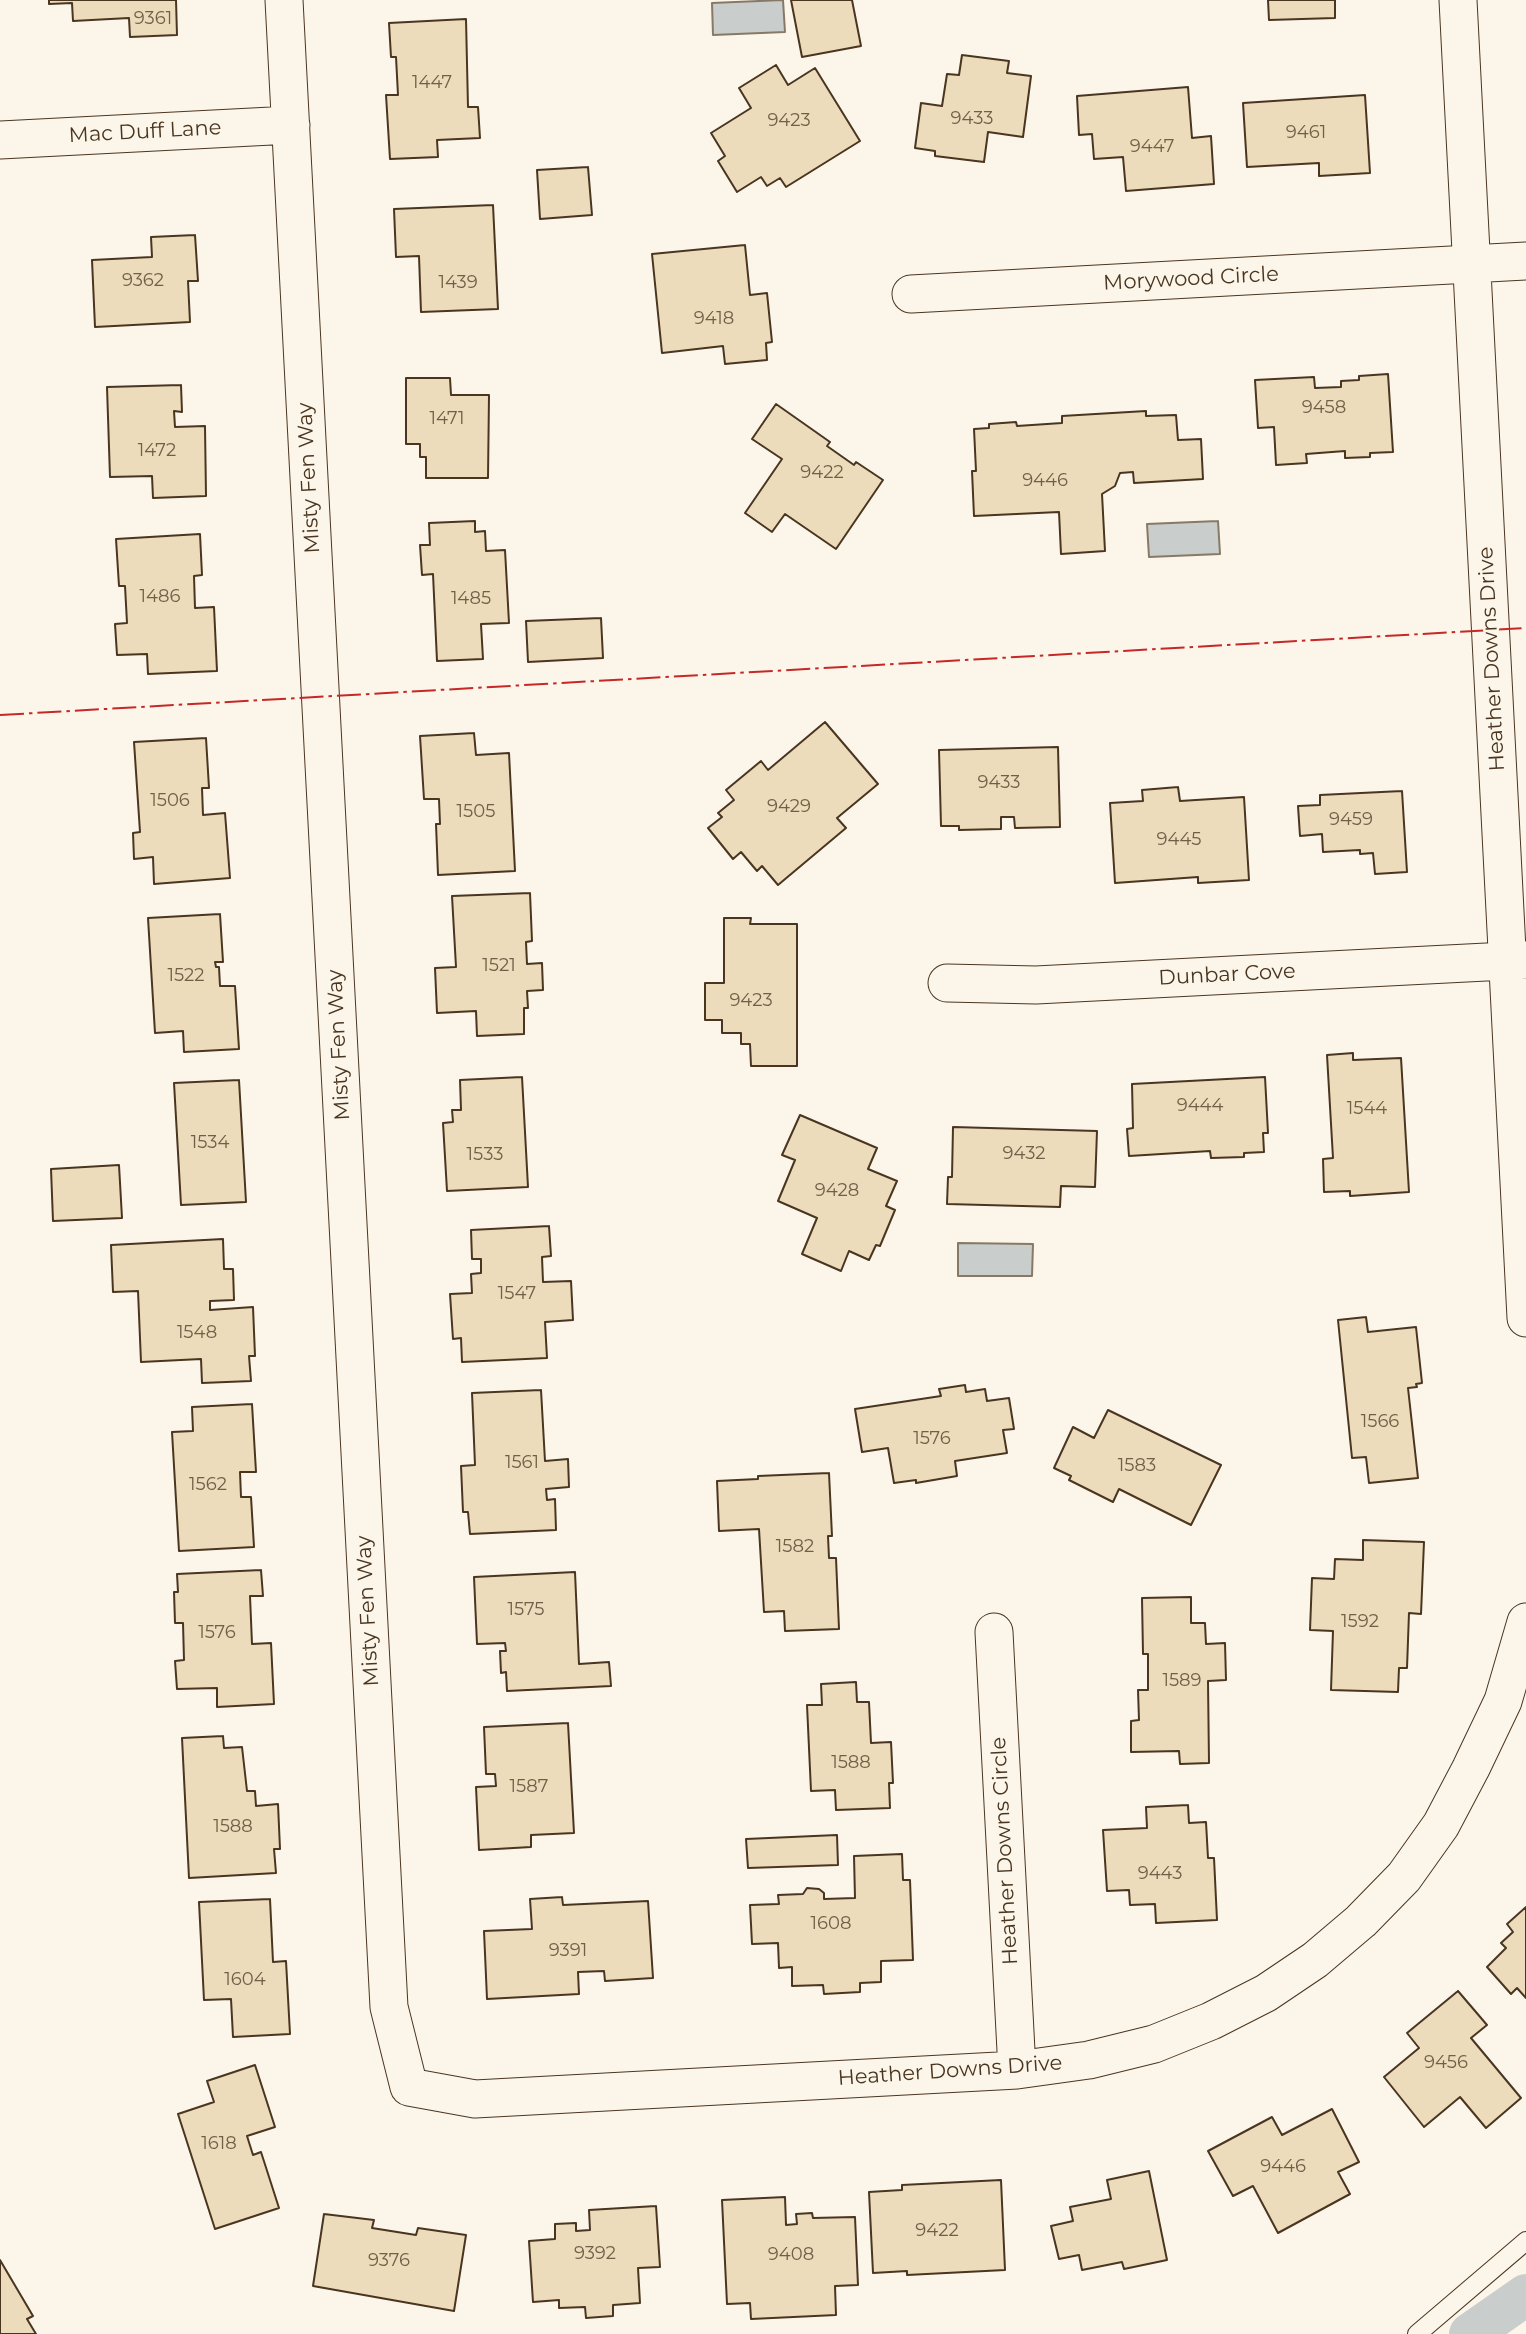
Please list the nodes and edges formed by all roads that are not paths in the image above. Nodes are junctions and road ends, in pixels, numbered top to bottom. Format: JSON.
{"nodes":[{"id":1,"x":284,"y":0,"type":"edge"},
{"id":2,"x":1458,"y":0,"type":"edge"},
{"id":3,"x":291,"y":125,"type":"junction"},
{"id":4,"x":0,"y":140,"type":"edge"},
{"id":5,"x":1526,"y":261,"type":"edge"},
{"id":6,"x":1471,"y":264,"type":"junction"},
{"id":7,"x":911,"y":294,"type":"dead end"},
{"id":8,"x":1517,"y":960,"type":"edge"},
{"id":9,"x":947,"y":983,"type":"dead end"},
{"id":10,"x":1526,"y":1318,"type":"edge"},
{"id":11,"x":1526,"y":1625,"type":"edge"},
{"id":12,"x":994,"y":1632,"type":"dead end"},
{"id":13,"x":1017,"y":2070,"type":"junction"},
{"id":14,"x":409,"y":2087,"type":"joint"},
{"id":15,"x":1526,"y":2241,"type":"edge"},
{"id":16,"x":1417,"y":2334,"type":"edge"}],
"edges":[{"from":1,"to":3,"type":"street","name":"Misty Fen Way"},
{"from":2,"to":6,"type":"street","name":"Heather Downs Drive"},
{"from":3,"to":4,"type":"street","name":"Mac Duff Lane"},
{"from":3,"to":14,"type":"street","name":"Misty Fen Way"},
{"from":5,"to":6,"type":"street","name":"Morywood Circle"},
{"from":6,"to":7,"type":"street","name":"Morywood Circle"},
{"from":6,"to":8,"type":"street","name":"Heather Downs Drive"},
{"from":8,"to":9,"type":"street","name":"Dunbar Cove"},
{"from":8,"to":10,"type":"street","name":"Heather Downs Drive"},
{"from":11,"to":13,"type":"street","name":"Heather Downs Drive"},
{"from":12,"to":13,"type":"street","name":"Heather Downs Circle"},
{"from":13,"to":14,"type":"street","name":"Heather Downs Drive"},
{"from":15,"to":16,"type":"lane"}]}
